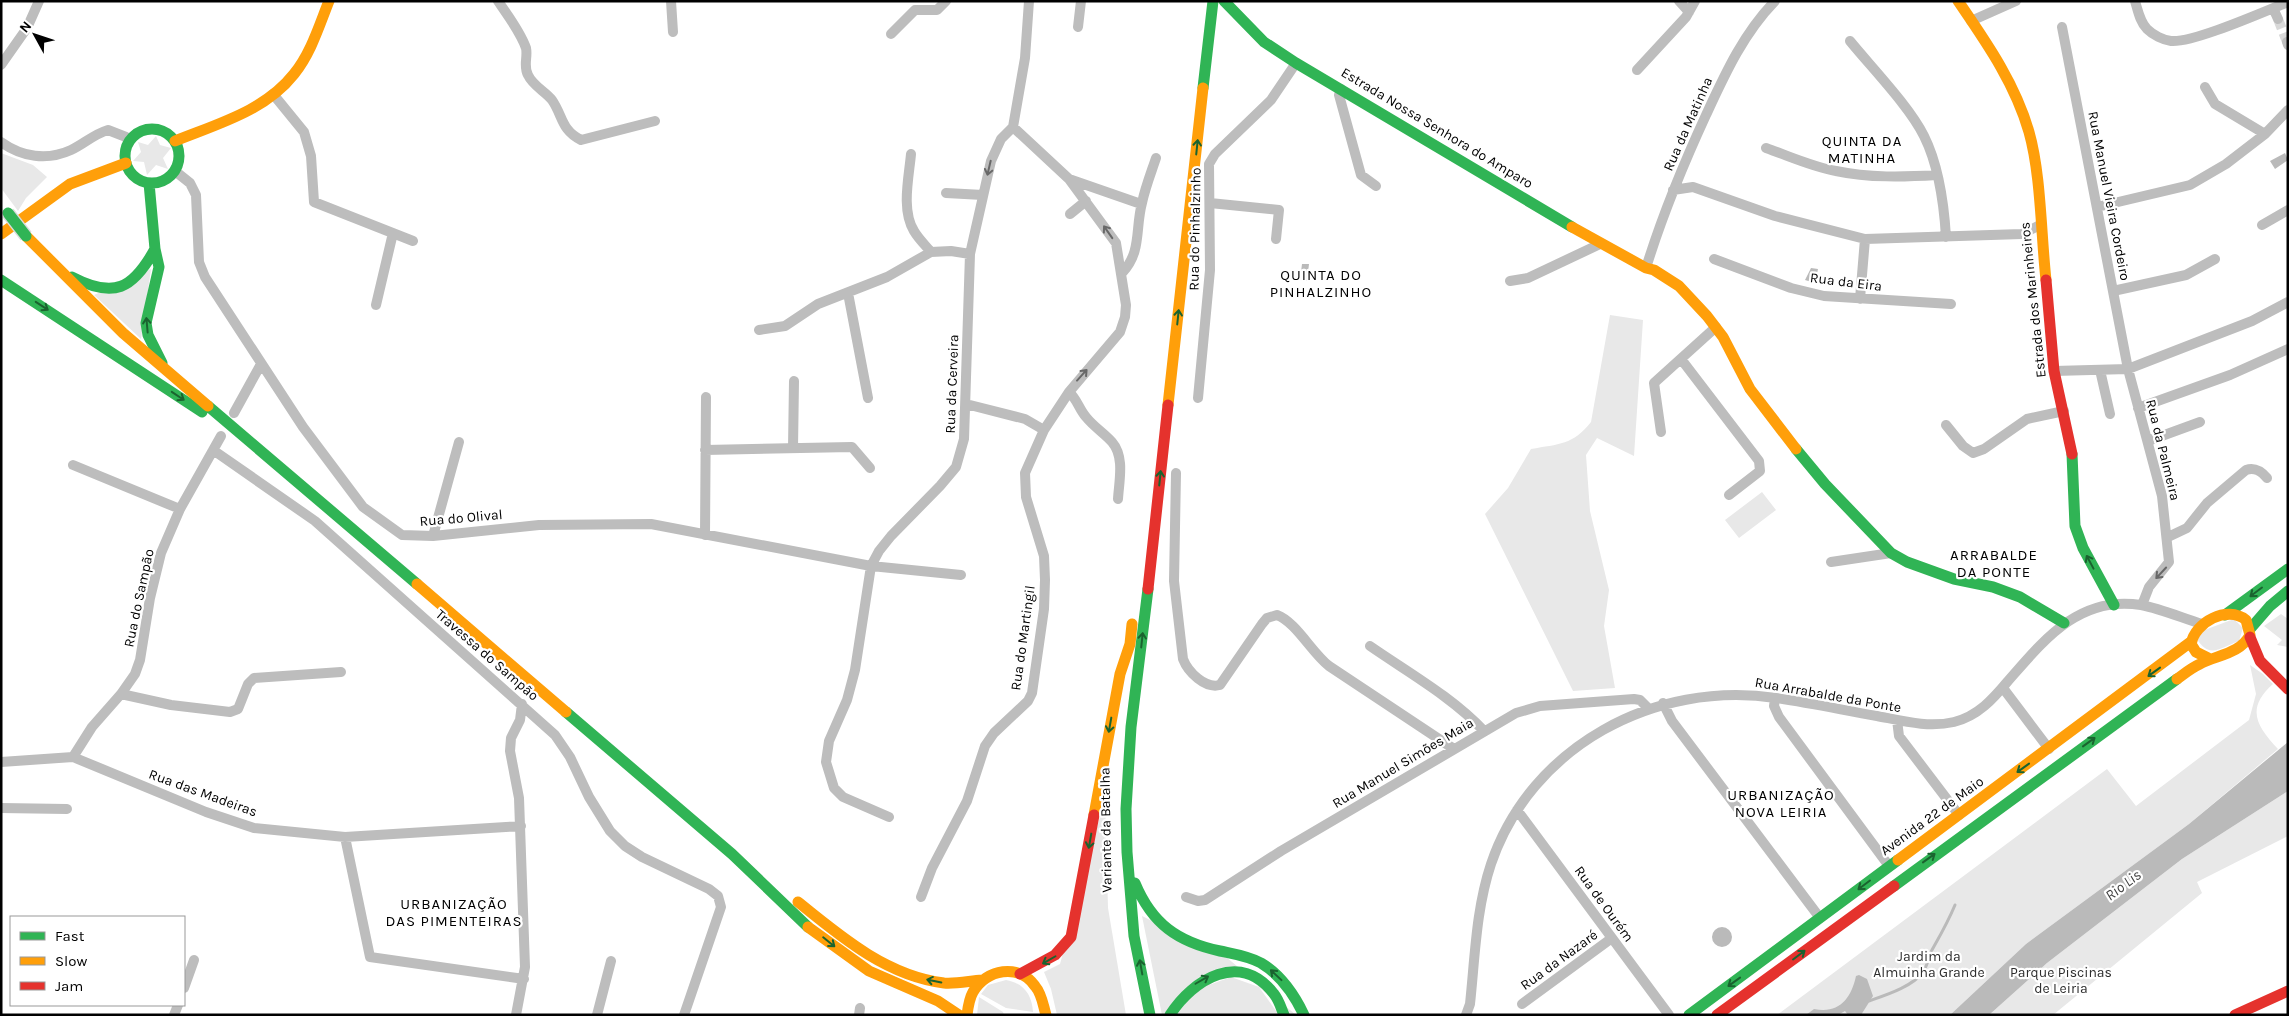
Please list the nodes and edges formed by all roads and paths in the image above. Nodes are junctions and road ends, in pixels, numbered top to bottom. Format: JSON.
{"nodes":[{"id":1,"x":40,"y":1,"type":"edge"},
{"id":2,"x":329,"y":1,"type":"edge"},
{"id":3,"x":498,"y":1,"type":"edge"},
{"id":4,"x":671,"y":1,"type":"edge"},
{"id":5,"x":946,"y":1,"type":"edge"},
{"id":6,"x":1029,"y":1,"type":"edge"},
{"id":7,"x":1081,"y":1,"type":"edge"},
{"id":8,"x":1201,"y":1,"type":"edge"},
{"id":9,"x":1213,"y":1,"type":"edge"},
{"id":10,"x":1679,"y":1,"type":"edge"},
{"id":11,"x":1695,"y":1,"type":"edge"},
{"id":12,"x":1775,"y":1,"type":"edge"},
{"id":13,"x":1958,"y":1,"type":"edge"},
{"id":14,"x":2016,"y":1,"type":"edge"},
{"id":15,"x":2135,"y":1,"type":"edge"},
{"id":16,"x":1227,"y":2,"type":"edge"},
{"id":17,"x":2288,"y":2,"type":"edge"},
{"id":18,"x":2273,"y":8,"type":"junction"},
{"id":19,"x":1689,"y":12,"type":"junction"},
{"id":20,"x":2278,"y":19,"type":"tunnel mouth"},
{"id":21,"x":1971,"y":21,"type":"junction"},
{"id":22,"x":1078,"y":27,"type":"dead end"},
{"id":23,"x":2062,"y":27,"type":"dead end"},
{"id":24,"x":674,"y":32,"type":"dead end"},
{"id":25,"x":891,"y":34,"type":"dead end"},
{"id":26,"x":1850,"y":41,"type":"dead end"},
{"id":27,"x":1296,"y":63,"type":"junction"},
{"id":28,"x":1,"y":65,"type":"edge"},
{"id":29,"x":1637,"y":70,"type":"dead end"},
{"id":30,"x":2205,"y":87,"type":"dead end"},
{"id":31,"x":1341,"y":89,"type":"junction"},
{"id":32,"x":273,"y":94,"type":"junction"},
{"id":33,"x":2288,"y":110,"type":"edge"},
{"id":34,"x":654,"y":121,"type":"dead end"},
{"id":35,"x":1013,"y":127,"type":"junction"},
{"id":36,"x":2265,"y":134,"type":"junction"},
{"id":37,"x":1,"y":142,"type":"edge"},
{"id":38,"x":175,"y":142,"type":"junction"},
{"id":39,"x":129,"y":143,"type":"junction"},
{"id":40,"x":1766,"y":148,"type":"dead end"},
{"id":41,"x":911,"y":154,"type":"dead end"},
{"id":42,"x":1156,"y":158,"type":"dead end"},
{"id":43,"x":126,"y":163,"type":"junction"},
{"id":44,"x":175,"y":171,"type":"junction"},
{"id":45,"x":1680,"y":171,"type":"junction"},
{"id":46,"x":1937,"y":175,"type":"junction"},
{"id":47,"x":1069,"y":179,"type":"junction"},
{"id":48,"x":149,"y":183,"type":"junction"},
{"id":49,"x":1376,"y":186,"type":"dead end"},
{"id":50,"x":1693,"y":187,"type":"junction"},
{"id":51,"x":1673,"y":190,"type":"junction"},
{"id":52,"x":946,"y":193,"type":"dead end"},
{"id":53,"x":983,"y":195,"type":"junction"},
{"id":54,"x":1086,"y":201,"type":"junction"},
{"id":55,"x":1210,"y":203,"type":"junction"},
{"id":56,"x":1141,"y":204,"type":"junction"},
{"id":57,"x":2097,"y":207,"type":"junction"},
{"id":58,"x":4,"y":208,"type":"edge"},
{"id":59,"x":2288,"y":210,"type":"edge"},
{"id":60,"x":1070,"y":214,"type":"dead end"},
{"id":61,"x":2040,"y":225,"type":"junction"},
{"id":62,"x":2262,"y":225,"type":"dead end"},
{"id":63,"x":393,"y":233,"type":"junction"},
{"id":64,"x":1,"y":234,"type":"edge"},
{"id":65,"x":2022,"y":234,"type":"junction"},
{"id":66,"x":1946,"y":237,"type":"junction"},
{"id":67,"x":1276,"y":239,"type":"dead end"},
{"id":68,"x":1865,"y":239,"type":"junction"},
{"id":69,"x":414,"y":241,"type":"dead end"},
{"id":70,"x":2042,"y":242,"type":"junction"},
{"id":71,"x":1600,"y":244,"type":"junction"},
{"id":72,"x":155,"y":249,"type":"junction"},
{"id":73,"x":931,"y":252,"type":"junction"},
{"id":74,"x":970,"y":254,"type":"junction"},
{"id":75,"x":1714,"y":259,"type":"dead end"},
{"id":76,"x":2215,"y":259,"type":"dead end"},
{"id":77,"x":55,"y":267,"type":"junction"},
{"id":78,"x":1646,"y":268,"type":"junction"},
{"id":79,"x":1122,"y":273,"type":"junction"},
{"id":80,"x":1,"y":280,"type":"edge"},
{"id":81,"x":1510,"y":281,"type":"dead end"},
{"id":82,"x":2113,"y":291,"type":"junction"},
{"id":83,"x":848,"y":293,"type":"junction"},
{"id":84,"x":1860,"y":299,"type":"junction"},
{"id":85,"x":2288,"y":302,"type":"edge"},
{"id":86,"x":1951,"y":304,"type":"dead end"},
{"id":87,"x":376,"y":305,"type":"dead end"},
{"id":88,"x":1716,"y":327,"type":"junction"},
{"id":89,"x":758,"y":330,"type":"dead end"},
{"id":90,"x":2288,"y":349,"type":"edge"},
{"id":91,"x":1681,"y":359,"type":"junction"},
{"id":92,"x":261,"y":364,"type":"junction"},
{"id":93,"x":2128,"y":369,"type":"junction"},
{"id":94,"x":165,"y":370,"type":"junction"},
{"id":95,"x":2100,"y":370,"type":"junction"},
{"id":96,"x":2054,"y":371,"type":"junction"},
{"id":97,"x":794,"y":381,"type":"dead end"},
{"id":98,"x":1069,"y":392,"type":"junction"},
{"id":99,"x":706,"y":398,"type":"dead end"},
{"id":100,"x":868,"y":398,"type":"dead end"},
{"id":101,"x":1198,"y":398,"type":"dead end"},
{"id":102,"x":966,"y":404,"type":"junction"},
{"id":103,"x":2138,"y":408,"type":"junction"},
{"id":104,"x":2064,"y":411,"type":"junction"},
{"id":105,"x":2110,"y":414,"type":"dead end"},
{"id":106,"x":229,"y":417,"type":"junction"},
{"id":107,"x":2200,"y":422,"type":"dead end"},
{"id":108,"x":1946,"y":426,"type":"dead end"},
{"id":109,"x":1044,"y":430,"type":"junction"},
{"id":110,"x":1661,"y":432,"type":"dead end"},
{"id":111,"x":221,"y":436,"type":"dead end"},
{"id":112,"x":2148,"y":440,"type":"junction"},
{"id":113,"x":459,"y":442,"type":"dead end"},
{"id":114,"x":794,"y":448,"type":"junction"},
{"id":115,"x":214,"y":450,"type":"junction"},
{"id":116,"x":705,"y":450,"type":"junction"},
{"id":117,"x":73,"y":465,"type":"dead end"},
{"id":118,"x":870,"y":468,"type":"dead end"},
{"id":119,"x":1176,"y":474,"type":"dead end"},
{"id":120,"x":2267,"y":478,"type":"dead end"},
{"id":121,"x":1729,"y":495,"type":"dead end"},
{"id":122,"x":1118,"y":500,"type":"dead end"},
{"id":123,"x":180,"y":509,"type":"junction"},
{"id":124,"x":706,"y":535,"type":"junction"},
{"id":125,"x":433,"y":536,"type":"junction"},
{"id":126,"x":2168,"y":537,"type":"junction"},
{"id":127,"x":1891,"y":553,"type":"junction"},
{"id":128,"x":1831,"y":562,"type":"dead end"},
{"id":129,"x":872,"y":566,"type":"junction"},
{"id":130,"x":2288,"y":569,"type":"edge"},
{"id":131,"x":960,"y":575,"type":"dead end"},
{"id":132,"x":2288,"y":591,"type":"edge"},
{"id":133,"x":2114,"y":605,"type":"junction"},
{"id":134,"x":2142,"y":605,"type":"junction"},
{"id":135,"x":2225,"y":615,"type":"junction"},
{"id":136,"x":2180,"y":618,"type":"junction"},
{"id":137,"x":2064,"y":623,"type":"junction"},
{"id":138,"x":2202,"y":624,"type":"junction"},
{"id":139,"x":2250,"y":633,"type":"junction"},
{"id":140,"x":2192,"y":639,"type":"junction"},
{"id":141,"x":1130,"y":644,"type":"junction"},
{"id":142,"x":1370,"y":646,"type":"dead end"},
{"id":143,"x":2232,"y":652,"type":"junction"},
{"id":144,"x":2208,"y":658,"type":"junction"},
{"id":145,"x":2260,"y":661,"type":"junction"},
{"id":146,"x":341,"y":672,"type":"dead end"},
{"id":147,"x":1137,"y":688,"type":"junction"},
{"id":148,"x":2003,"y":688,"type":"junction"},
{"id":149,"x":2288,"y":689,"type":"edge"},
{"id":150,"x":121,"y":694,"type":"junction"},
{"id":151,"x":1775,"y":698,"type":"junction"},
{"id":152,"x":1663,"y":703,"type":"junction"},
{"id":153,"x":522,"y":704,"type":"junction"},
{"id":154,"x":1648,"y":708,"type":"junction"},
{"id":155,"x":1897,"y":720,"type":"junction"},
{"id":156,"x":1484,"y":731,"type":"junction"},
{"id":157,"x":1454,"y":748,"type":"junction"},
{"id":158,"x":2049,"y":749,"type":"junction"},
{"id":159,"x":73,"y":757,"type":"junction"},
{"id":160,"x":1,"y":762,"type":"edge"},
{"id":161,"x":1,"y":808,"type":"edge"},
{"id":162,"x":67,"y":809,"type":"dead end"},
{"id":163,"x":1517,"y":810,"type":"junction"},
{"id":164,"x":1959,"y":815,"type":"junction"},
{"id":165,"x":889,"y":817,"type":"dead end"},
{"id":166,"x":520,"y":826,"type":"junction"},
{"id":167,"x":345,"y":837,"type":"junction"},
{"id":168,"x":732,"y":854,"type":"junction"},
{"id":169,"x":1889,"y":866,"type":"junction"},
{"id":170,"x":921,"y":897,"type":"dead end"},
{"id":171,"x":1186,"y":897,"type":"dead end"},
{"id":172,"x":1820,"y":918,"type":"junction"},
{"id":173,"x":1612,"y":938,"type":"junction"},
{"id":174,"x":194,"y":960,"type":"dead end"},
{"id":175,"x":611,"y":961,"type":"dead end"},
{"id":176,"x":1020,"y":974,"type":"junction"},
{"id":177,"x":524,"y":978,"type":"junction"},
{"id":178,"x":982,"y":980,"type":"junction"},
{"id":179,"x":185,"y":985,"type":"edge"},
{"id":180,"x":2288,"y":991,"type":"edge"},
{"id":181,"x":2288,"y":1003,"type":"edge"},
{"id":182,"x":1470,"y":1004,"type":"junction"},
{"id":183,"x":1522,"y":1004,"type":"dead end"},
{"id":184,"x":1045,"y":1013,"type":"edge"},
{"id":185,"x":516,"y":1015,"type":"edge"},
{"id":186,"x":597,"y":1015,"type":"edge"},
{"id":187,"x":684,"y":1015,"type":"edge"},
{"id":188,"x":959,"y":1015,"type":"edge"},
{"id":189,"x":967,"y":1015,"type":"edge"},
{"id":190,"x":1139,"y":1015,"type":"edge"},
{"id":191,"x":1150,"y":1015,"type":"edge"},
{"id":192,"x":1170,"y":1015,"type":"edge"},
{"id":193,"x":1284,"y":1015,"type":"edge"},
{"id":194,"x":1304,"y":1015,"type":"edge"},
{"id":195,"x":1466,"y":1015,"type":"edge"},
{"id":196,"x":1472,"y":1015,"type":"edge"},
{"id":197,"x":1668,"y":1015,"type":"edge"},
{"id":198,"x":1689,"y":1015,"type":"edge"},
{"id":199,"x":1717,"y":1015,"type":"edge"},
{"id":200,"x":2235,"y":1015,"type":"edge"},
{"id":201,"x":2263,"y":1015,"type":"edge"}],
"edges":[{"from":1,"to":28,"type":"street"},
{"from":2,"to":32,"type":"main road"},
{"from":3,"to":34,"type":"street"},
{"from":4,"to":24,"type":"street"},
{"from":5,"to":25,"type":"street"},
{"from":6,"to":35,"type":"street"},
{"from":7,"to":22,"type":"street"},
{"from":8,"to":141,"type":"main road"},
{"from":147,"to":9,"type":"main road","one_way":true},
{"from":10,"to":19,"type":"street"},
{"from":11,"to":19,"type":"street"},
{"from":12,"to":45,"type":"street","name":"Rua da Matinha"},
{"from":13,"to":21,"type":"main road","name":"Estrada dos Marinheiros"},
{"from":14,"to":21,"type":"street"},
{"from":15,"to":18,"type":"street"},
{"from":16,"to":27,"type":"main road","name":"Estrada Nossa Senhora do Amparo"},
{"from":17,"to":18,"type":"street"},
{"from":18,"to":20,"type":"street"},
{"from":19,"to":29,"type":"street"},
{"from":21,"to":61,"type":"main road","name":"Estrada dos Marinheiros"},
{"from":23,"to":57,"type":"street","name":"Rua Manuel Vieira Cordeiro"},
{"from":26,"to":46,"type":"street"},
{"from":27,"to":31,"type":"main road","name":"Estrada Nossa Senhora do Amparo"},
{"from":27,"to":55,"type":"street","name":"Rua do Pinhalzinho"},
{"from":30,"to":36,"type":"street"},
{"from":31,"to":49,"type":"street"},
{"from":31,"to":71,"type":"main road","name":"Estrada Nossa Senhora do Amparo"},
{"from":32,"to":38,"type":"main road"},
{"from":32,"to":63,"type":"street"},
{"from":33,"to":36,"type":"street"},
{"from":35,"to":47,"type":"street","name":"Rua do Martingil"},
{"from":35,"to":53,"type":"street","name":"Rua da Cerveira","one_way":true},
{"from":36,"to":57,"type":"street"},
{"from":37,"to":39,"type":"street"},
{"from":38,"to":39,"type":"main road"},
{"from":38,"to":44,"type":"main road"},
{"from":39,"to":43,"type":"main road"},
{"from":40,"to":46,"type":"street"},
{"from":41,"to":73,"type":"street"},
{"from":42,"to":56,"type":"street"},
{"from":43,"to":48,"type":"main road"},
{"from":43,"to":64,"type":"main road"},
{"from":44,"to":48,"type":"main road"},
{"from":44,"to":92,"type":"street","name":"Rua do Olival"},
{"from":45,"to":50,"type":"street"},
{"from":45,"to":51,"type":"street","name":"Rua da Matinha"},
{"from":46,"to":66,"type":"street"},
{"from":47,"to":54,"type":"street","name":"Rua do Martingil"},
{"from":47,"to":56,"type":"street"},
{"from":48,"to":72,"type":"main road"},
{"from":50,"to":51,"type":"street"},
{"from":50,"to":68,"type":"street"},
{"from":51,"to":78,"type":"street","name":"Rua da Matinha"},
{"from":52,"to":53,"type":"street"},
{"from":53,"to":74,"type":"street","name":"Rua da Cerveira"},
{"from":54,"to":60,"type":"street"},
{"from":79,"to":54,"type":"street","name":"Rua do Martingil","one_way":true},
{"from":55,"to":67,"type":"street"},
{"from":55,"to":101,"type":"street","name":"Rua do Pinhalzinho"},
{"from":56,"to":79,"type":"street"},
{"from":57,"to":82,"type":"street","name":"Rua Manuel Vieira Cordeiro"},
{"from":58,"to":77,"type":"main road","bridge":true},
{"from":59,"to":62,"type":"street"},
{"from":61,"to":65,"type":"street"},
{"from":61,"to":70,"type":"main road","name":"Estrada dos Marinheiros"},
{"from":63,"to":69,"type":"street"},
{"from":63,"to":87,"type":"street"},
{"from":65,"to":66,"type":"street"},
{"from":65,"to":70,"type":"street"},
{"from":66,"to":68,"type":"street"},
{"from":68,"to":84,"type":"street"},
{"from":70,"to":96,"type":"main road","name":"Estrada dos Marinheiros"},
{"from":71,"to":78,"type":"main road","name":"Estrada Nossa Senhora do Amparo"},
{"from":71,"to":81,"type":"street"},
{"from":72,"to":77,"type":"main road"},
{"from":94,"to":72,"type":"main road","one_way":true},
{"from":73,"to":74,"type":"street"},
{"from":73,"to":83,"type":"street"},
{"from":74,"to":102,"type":"street","name":"Rua da Cerveira"},
{"from":75,"to":84,"type":"street","name":"Rua da Eira"},
{"from":76,"to":82,"type":"street"},
{"from":77,"to":94,"type":"main road"},
{"from":78,"to":88,"type":"main road","name":"Estrada Nossa Senhora do Amparo"},
{"from":98,"to":79,"type":"street","name":"Rua do Martingil","one_way":true},
{"from":80,"to":106,"type":"main road","one_way":true},
{"from":82,"to":93,"type":"street","name":"Rua Manuel Vieira Cordeiro"},
{"from":83,"to":89,"type":"street"},
{"from":83,"to":100,"type":"street"},
{"from":84,"to":86,"type":"street","name":"Rua da Eira"},
{"from":85,"to":93,"type":"street"},
{"from":88,"to":91,"type":"street"},
{"from":88,"to":127,"type":"main road","name":"Estrada Nossa Senhora do Amparo"},
{"from":90,"to":103,"type":"street"},
{"from":91,"to":110,"type":"street"},
{"from":91,"to":121,"type":"street"},
{"from":92,"to":106,"type":"street"},
{"from":92,"to":125,"type":"street","name":"Rua do Olival"},
{"from":93,"to":95,"type":"street"},
{"from":93,"to":103,"type":"street","name":"Rua da Palmeira"},
{"from":94,"to":106,"type":"main road"},
{"from":95,"to":96,"type":"street"},
{"from":95,"to":105,"type":"street"},
{"from":96,"to":104,"type":"main road","name":"Estrada dos Marinheiros"},
{"from":97,"to":114,"type":"street"},
{"from":98,"to":109,"type":"street","name":"Rua do Martingil"},
{"from":98,"to":122,"type":"street"},
{"from":99,"to":116,"type":"street"},
{"from":102,"to":109,"type":"street"},
{"from":102,"to":129,"type":"street","name":"Rua da Cerveira"},
{"from":103,"to":112,"type":"street","name":"Rua da Palmeira"},
{"from":104,"to":108,"type":"street"},
{"from":133,"to":104,"type":"main road","name":"Estrada dos Marinheiros","one_way":true},
{"from":106,"to":168,"type":"main road"},
{"from":107,"to":112,"type":"street"},
{"from":109,"to":170,"type":"street","name":"Rua do Martingil"},
{"from":111,"to":115,"type":"street","name":"Rua do Sampão"},
{"from":112,"to":126,"type":"street","name":"Rua da Palmeira"},
{"from":113,"to":125,"type":"street"},
{"from":114,"to":116,"type":"street"},
{"from":114,"to":118,"type":"street"},
{"from":115,"to":123,"type":"street","name":"Rua do Sampão"},
{"from":115,"to":153,"type":"street","name":"Travessa do Sampão"},
{"from":116,"to":124,"type":"street"},
{"from":117,"to":123,"type":"street"},
{"from":119,"to":157,"type":"street"},
{"from":120,"to":126,"type":"street"},
{"from":123,"to":150,"type":"street","name":"Rua do Sampão"},
{"from":124,"to":125,"type":"street","name":"Rua do Olival"},
{"from":124,"to":129,"type":"street","name":"Rua do Olival"},
{"from":126,"to":134,"type":"street","name":"Rua da Palmeira","one_way":true},
{"from":127,"to":128,"type":"street"},
{"from":127,"to":137,"type":"main road","name":"Estrada Nossa Senhora do Amparo"},
{"from":129,"to":131,"type":"street","name":"Rua do Olival"},
{"from":129,"to":165,"type":"street","name":"Rua da Cerveira"},
{"from":130,"to":135,"type":"main road","one_way":true},
{"from":132,"to":139,"type":"main road"},
{"from":133,"to":134,"type":"street","name":"Rua Arrabalde da Ponte"},
{"from":133,"to":137,"type":"street","name":"Rua Arrabalde da Ponte"},
{"from":134,"to":136,"type":"street","name":"Rua Arrabalde da Ponte"},
{"from":135,"to":138,"type":"main road"},
{"from":135,"to":139,"type":"main road"},
{"from":136,"to":138,"type":"street","name":"Rua Arrabalde da Ponte"},
{"from":136,"to":140,"type":"street"},
{"from":137,"to":148,"type":"street","name":"Rua Arrabalde da Ponte"},
{"from":138,"to":140,"type":"main road"},
{"from":139,"to":143,"type":"main road"},
{"from":139,"to":145,"type":"main road"},
{"from":140,"to":144,"type":"main road"},
{"from":140,"to":158,"type":"main road","name":"Avenida 22 de Maio","one_way":true},
{"from":141,"to":176,"type":"main road","one_way":true},
{"from":141,"to":190,"type":"main road","name":"Variante da Batalha"},
{"from":142,"to":156,"type":"street"},
{"from":143,"to":144,"type":"main road"},
{"from":143,"to":145,"type":"main road"},
{"from":199,"to":144,"type":"main road","one_way":true},
{"from":145,"to":149,"type":"main road"},
{"from":146,"to":150,"type":"street"},
{"from":191,"to":147,"type":"main road","one_way":true},
{"from":194,"to":147,"type":"main road","one_way":true},
{"from":148,"to":155,"type":"street","name":"Rua Arrabalde da Ponte"},
{"from":148,"to":158,"type":"street"},
{"from":150,"to":159,"type":"street","name":"Rua do Sampão"},
{"from":151,"to":152,"type":"street","name":"Rua Arrabalde da Ponte"},
{"from":151,"to":155,"type":"street","name":"Rua Arrabalde da Ponte"},
{"from":151,"to":169,"type":"street"},
{"from":152,"to":154,"type":"street","name":"Rua Arrabalde da Ponte"},
{"from":152,"to":172,"type":"street"},
{"from":153,"to":166,"type":"street"},
{"from":153,"to":187,"type":"street","name":"Travessa do Sampão"},
{"from":154,"to":156,"type":"street","name":"Rua Manuel Simões Maia"},
{"from":154,"to":163,"type":"street","name":"Rua Arrabalde da Ponte"},
{"from":155,"to":164,"type":"street"},
{"from":156,"to":157,"type":"street","name":"Rua Manuel Simões Maia"},
{"from":157,"to":171,"type":"street","name":"Rua Manuel Simões Maia"},
{"from":158,"to":164,"type":"main road","name":"Avenida 22 de Maio","one_way":true},
{"from":159,"to":160,"type":"street","name":"Rua das Madeiras"},
{"from":159,"to":167,"type":"street","name":"Rua das Madeiras"},
{"from":161,"to":162,"type":"street"},
{"from":163,"to":173,"type":"street","name":"Rua de Ourém"},
{"from":163,"to":182,"type":"street","name":"Rua Arrabalde da Ponte"},
{"from":164,"to":169,"type":"main road","name":"Avenida 22 de Maio"},
{"from":166,"to":167,"type":"street","name":"Rua das Madeiras"},
{"from":166,"to":177,"type":"street"},
{"from":167,"to":177,"type":"street"},
{"from":178,"to":168,"type":"main road","one_way":true},
{"from":168,"to":188,"type":"main road","one_way":true},
{"from":169,"to":172,"type":"main road","name":"Avenida 22 de Maio","one_way":true},
{"from":172,"to":198,"type":"main road","name":"Avenida 22 de Maio","one_way":true},
{"from":173,"to":183,"type":"street","name":"Rua da Nazaré"},
{"from":173,"to":197,"type":"street","name":"Rua de Ourém"},
{"from":174,"to":179,"type":"street"},
{"from":175,"to":186,"type":"street"},
{"from":176,"to":178,"type":"main road"},
{"from":176,"to":184,"type":"main road"},
{"from":177,"to":185,"type":"street"},
{"from":178,"to":189,"type":"main road"},
{"from":180,"to":200,"type":"main road"},
{"from":181,"to":201,"type":"main road"},
{"from":182,"to":195,"type":"street","name":"Rua Arrabalde da Ponte"},
{"from":182,"to":196,"type":"street","name":"Rua Arrabalde da Ponte"},
{"from":192,"to":193,"type":"main road","one_way":true}]}
